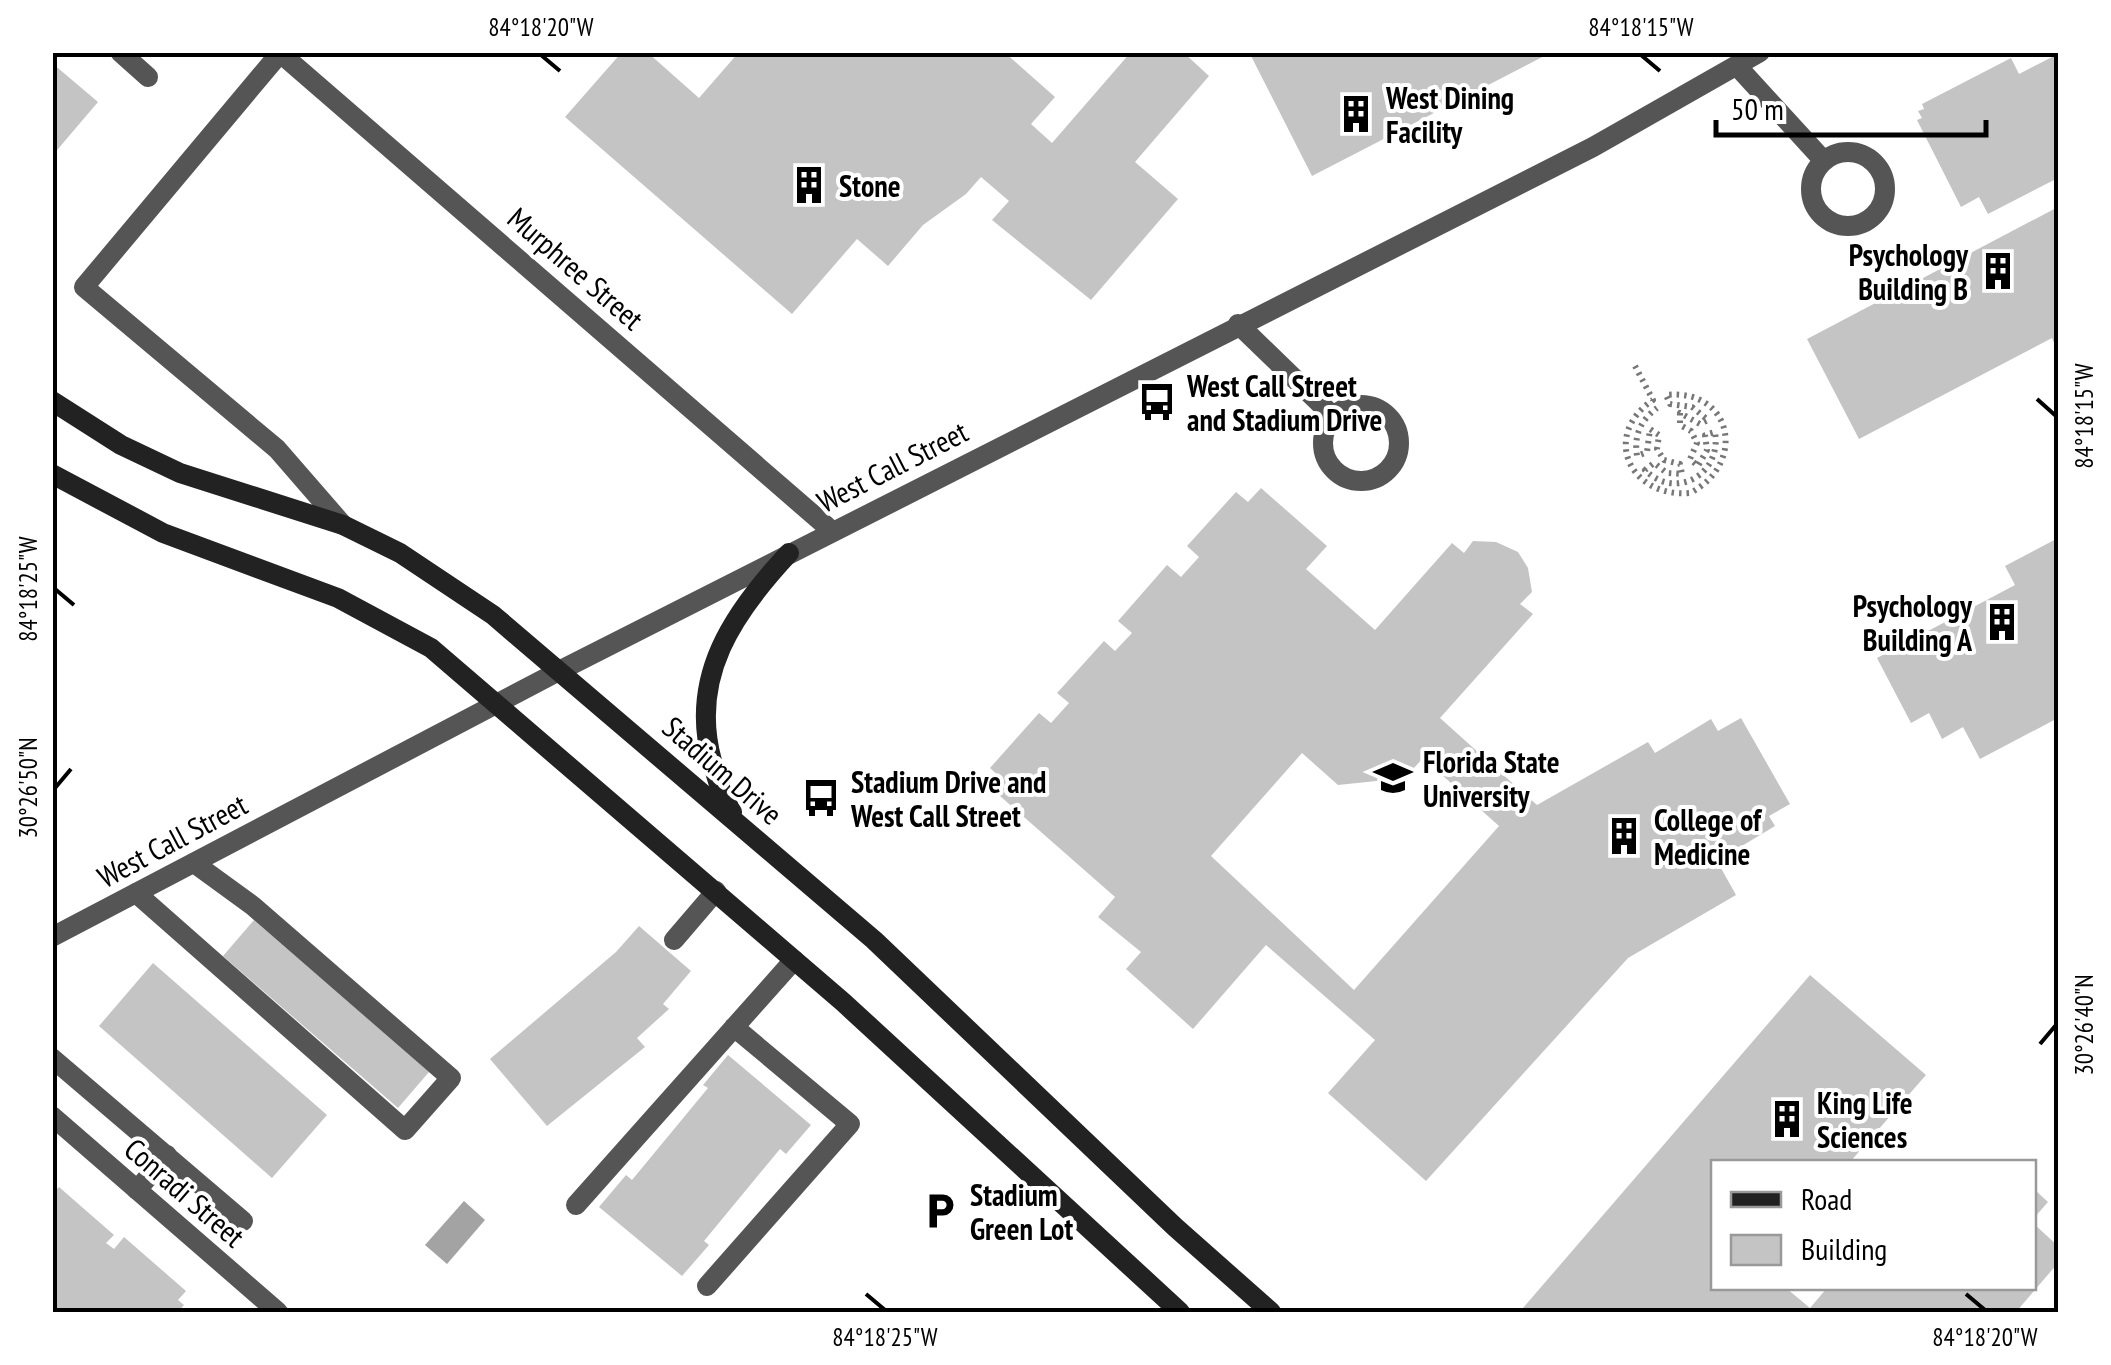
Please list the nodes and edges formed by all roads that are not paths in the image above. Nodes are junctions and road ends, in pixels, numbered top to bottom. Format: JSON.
{"nodes":[{"id":1,"x":120,"y":52,"type":"edge"},
{"id":2,"x":1760,"y":52,"type":"edge"},
{"id":3,"x":280,"y":53,"type":"edge"},
{"id":4,"x":1737,"y":66,"type":"junction"},
{"id":5,"x":148,"y":77,"type":"dead end"},
{"id":6,"x":1824,"y":161,"type":"dead end"},
{"id":7,"x":1238,"y":324,"type":"junction"},
{"id":8,"x":52,"y":400,"type":"edge"},
{"id":9,"x":1334,"y":417,"type":"dead end"},
{"id":10,"x":52,"y":474,"type":"edge"},
{"id":11,"x":343,"y":525,"type":"junction"},
{"id":12,"x":832,"y":530,"type":"junction"},
{"id":13,"x":789,"y":553,"type":"junction"},
{"id":14,"x":561,"y":670,"type":"junction"},
{"id":15,"x":496,"y":703,"type":"junction"},
{"id":16,"x":738,"y":822,"type":"junction"},
{"id":17,"x":194,"y":862,"type":"junction"},
{"id":18,"x":716,"y":891,"type":"junction"},
{"id":19,"x":136,"y":893,"type":"junction"},
{"id":20,"x":52,"y":937,"type":"edge"},
{"id":21,"x":674,"y":940,"type":"dead end"},
{"id":22,"x":794,"y":960,"type":"junction"},
{"id":23,"x":734,"y":1027,"type":"junction"},
{"id":24,"x":52,"y":1058,"type":"edge"},
{"id":25,"x":52,"y":1116,"type":"edge"},
{"id":26,"x":166,"y":1156,"type":"junction"},
{"id":27,"x":137,"y":1190,"type":"junction"},
{"id":28,"x":576,"y":1205,"type":"dead end"},
{"id":29,"x":243,"y":1221,"type":"dead end"},
{"id":30,"x":707,"y":1286,"type":"dead end"},
{"id":31,"x":1170,"y":1309,"type":"edge"},
{"id":32,"x":273,"y":1311,"type":"edge"},
{"id":33,"x":1271,"y":1312,"type":"edge"}],
"edges":[{"from":1,"to":5,"type":"street"},
{"from":2,"to":4,"type":"street","name":"West Call Street"},
{"from":3,"to":11,"type":"street"},
{"from":3,"to":12,"type":"street","name":"Murphree Street"},
{"from":4,"to":6,"type":"street"},
{"from":4,"to":7,"type":"street","name":"West Call Street"},
{"from":7,"to":9,"type":"street"},
{"from":7,"to":12,"type":"street","name":"West Call Street"},
{"from":8,"to":11,"type":"main road","name":"Stadium Drive"},
{"from":10,"to":15,"type":"main road"},
{"from":11,"to":14,"type":"main road","name":"Stadium Drive"},
{"from":12,"to":13,"type":"street","name":"West Call Street"},
{"from":13,"to":14,"type":"street","name":"West Call Street"},
{"from":13,"to":16,"type":"main road"},
{"from":14,"to":15,"type":"street","name":"West Call Street"},
{"from":14,"to":16,"type":"main road","name":"Stadium Drive"},
{"from":15,"to":17,"type":"street","name":"West Call Street"},
{"from":15,"to":18,"type":"main road"},
{"from":16,"to":33,"type":"main road","name":"Stadium Drive"},
{"from":17,"to":19,"type":"street","name":"West Call Street"},
{"from":17,"to":19,"type":"street"},
{"from":18,"to":21,"type":"street"},
{"from":18,"to":22,"type":"main road"},
{"from":19,"to":20,"type":"street","name":"West Call Street"},
{"from":22,"to":23,"type":"street"},
{"from":22,"to":31,"type":"main road"},
{"from":23,"to":28,"type":"street"},
{"from":23,"to":30,"type":"street"},
{"from":24,"to":26,"type":"street"},
{"from":25,"to":27,"type":"street","name":"Conradi Street"},
{"from":26,"to":27,"type":"street"},
{"from":26,"to":29,"type":"street"},
{"from":27,"to":32,"type":"street","name":"Conradi Street"}]}
